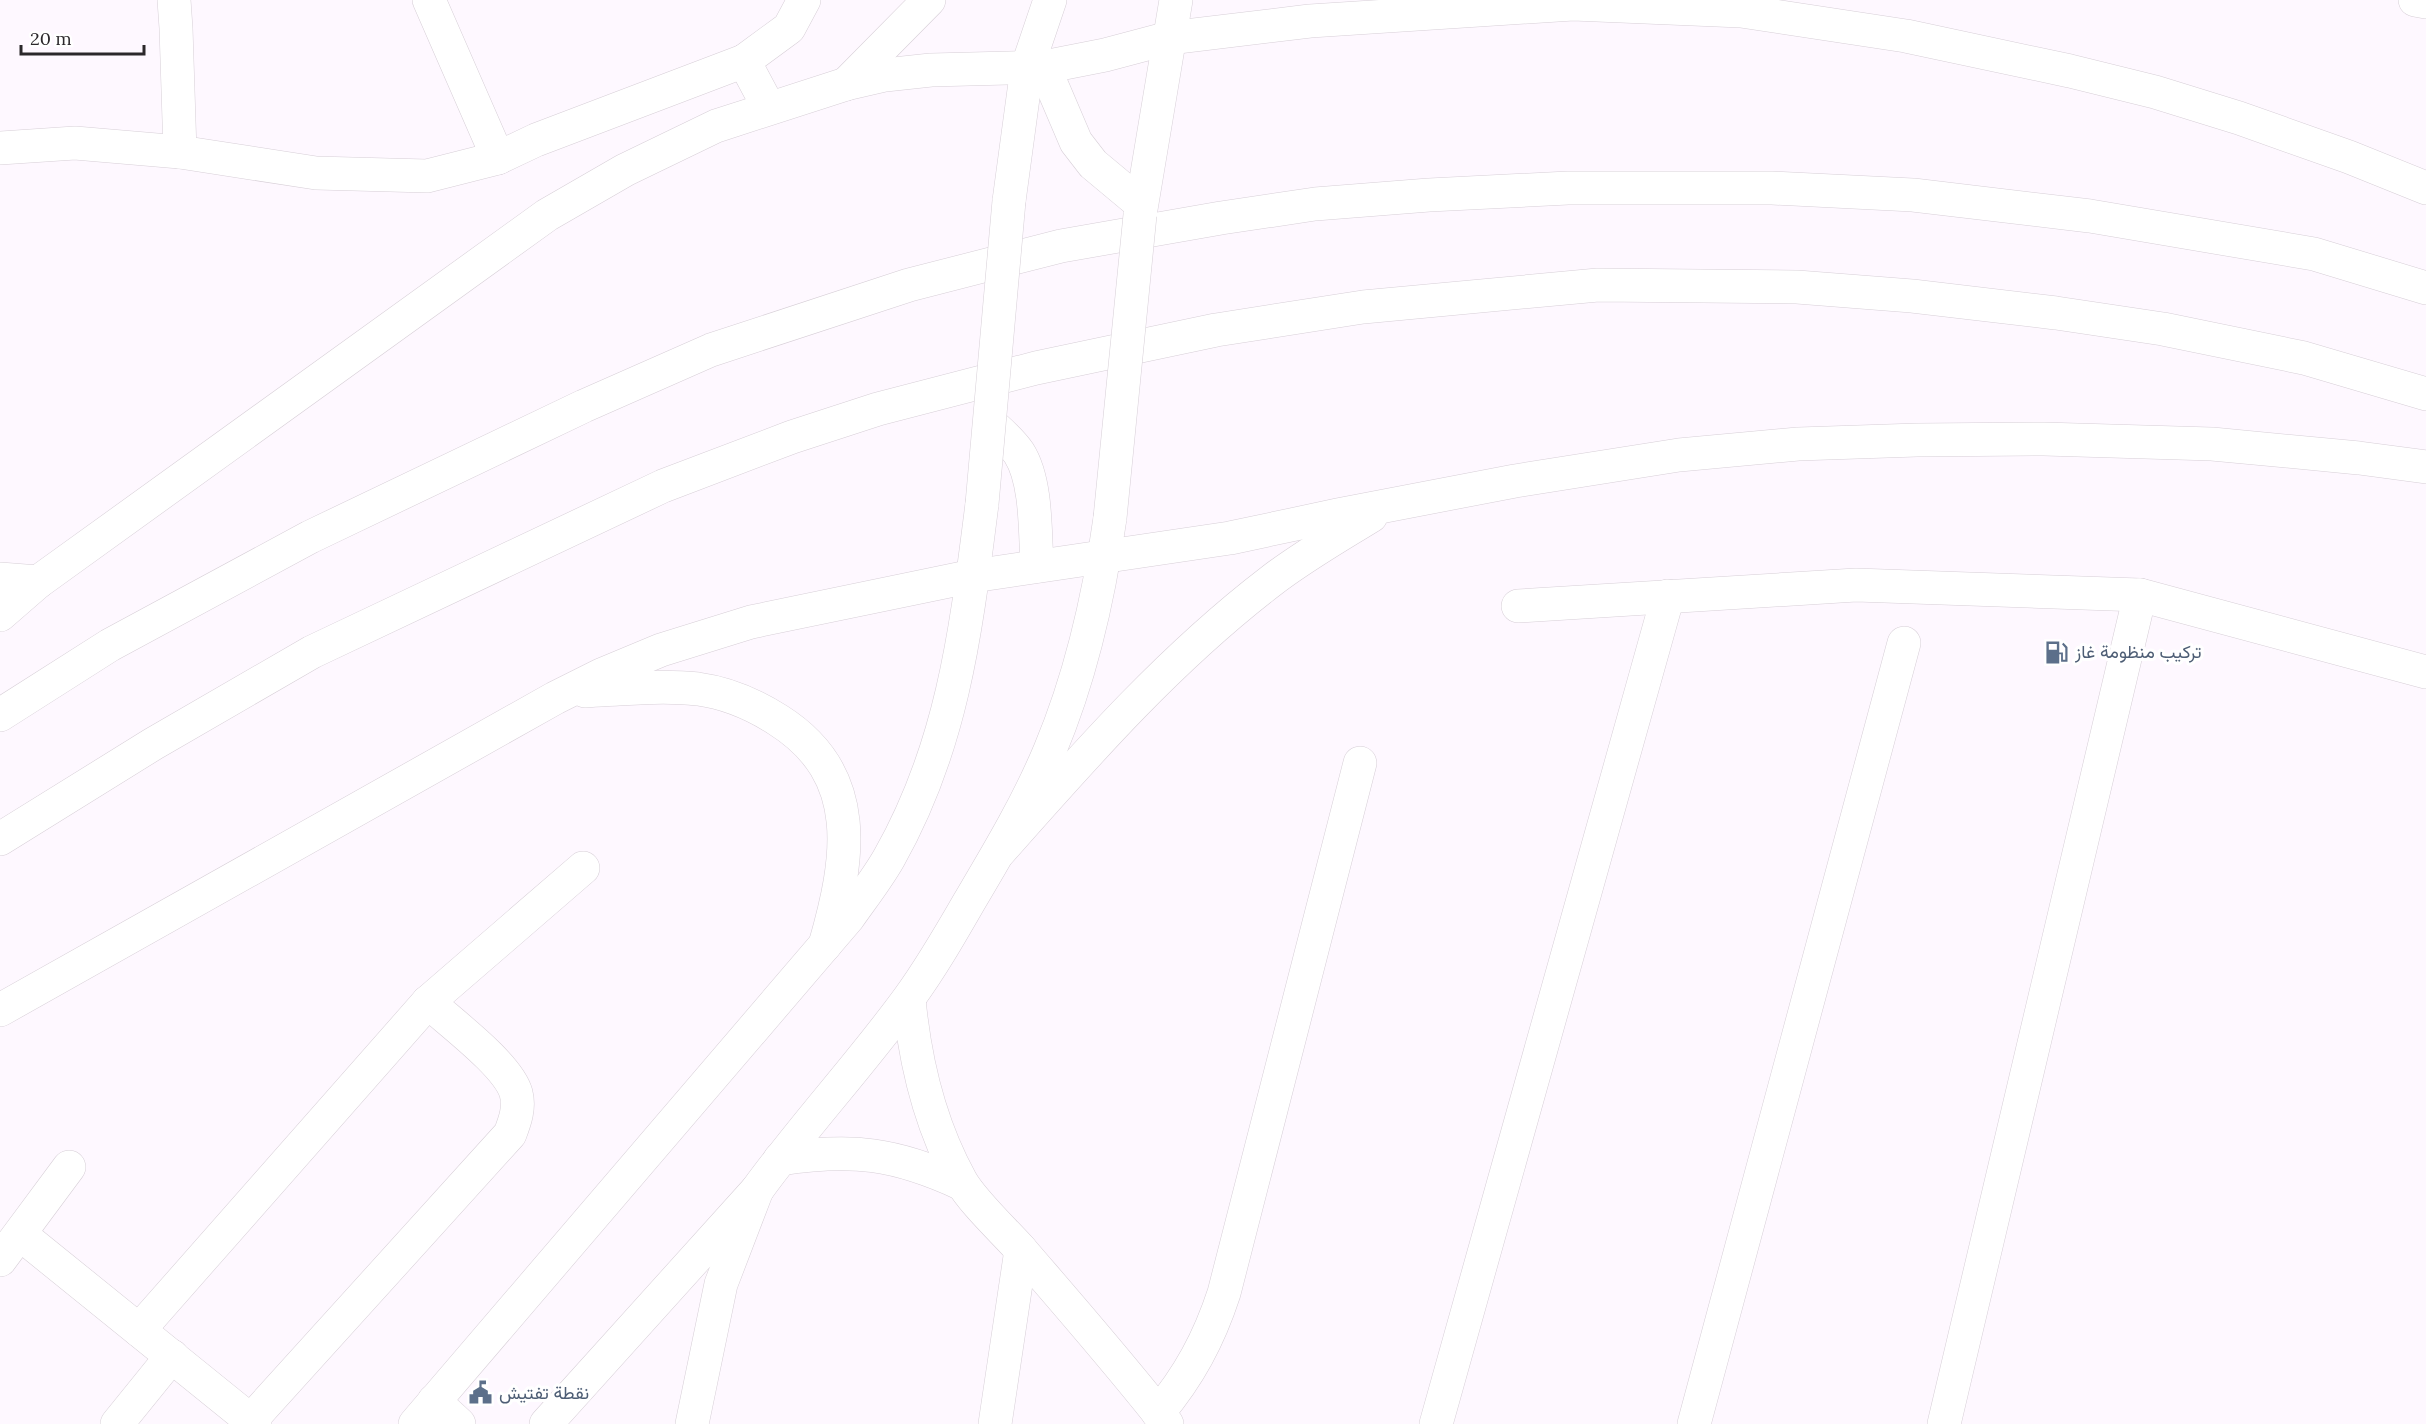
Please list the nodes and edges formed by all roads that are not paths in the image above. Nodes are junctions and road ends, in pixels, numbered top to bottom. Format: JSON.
{"nodes":[{"id":1,"x":174,"y":0,"type":"edge"},
{"id":2,"x":429,"y":0,"type":"edge"},
{"id":3,"x":804,"y":0,"type":"edge"},
{"id":4,"x":929,"y":0,"type":"edge"},
{"id":5,"x":1050,"y":0,"type":"edge"},
{"id":6,"x":1176,"y":0,"type":"edge"},
{"id":7,"x":2415,"y":0,"type":"edge"},
{"id":8,"x":1566,"y":2,"type":"edge"},
{"id":9,"x":2426,"y":2,"type":"edge"},
{"id":10,"x":1169,"y":38,"type":"junction"},
{"id":11,"x":744,"y":60,"type":"junction"},
{"id":12,"x":1035,"y":68,"type":"junction"},
{"id":13,"x":846,"y":84,"type":"junction"},
{"id":14,"x":770,"y":108,"type":"junction"},
{"id":15,"x":0,"y":148,"type":"edge"},
{"id":16,"x":180,"y":152,"type":"junction"},
{"id":17,"x":498,"y":158,"type":"junction"},
{"id":18,"x":2426,"y":188,"type":"edge"},
{"id":19,"x":1140,"y":210,"type":"junction"},
{"id":20,"x":2426,"y":288,"type":"edge"},
{"id":21,"x":2426,"y":394,"type":"edge"},
{"id":22,"x":990,"y":423,"type":"junction"},
{"id":23,"x":2426,"y":467,"type":"edge"},
{"id":24,"x":1391,"y":504,"type":"junction"},
{"id":25,"x":1104,"y":557,"type":"junction"},
{"id":26,"x":1037,"y":566,"type":"junction"},
{"id":27,"x":973,"y":576,"type":"junction"},
{"id":28,"x":0,"y":579,"type":"edge"},
{"id":29,"x":38,"y":582,"type":"junction"},
{"id":30,"x":2140,"y":595,"type":"junction"},
{"id":31,"x":1668,"y":596,"type":"junction"},
{"id":32,"x":1518,"y":606,"type":"dead end"},
{"id":33,"x":0,"y":615,"type":"edge"},
{"id":34,"x":1904,"y":643,"type":"dead end"},
{"id":35,"x":2426,"y":672,"type":"edge"},
{"id":36,"x":568,"y":692,"type":"junction"},
{"id":37,"x":0,"y":715,"type":"edge"},
{"id":38,"x":1360,"y":763,"type":"dead end"},
{"id":39,"x":0,"y":839,"type":"edge"},
{"id":40,"x":1000,"y":851,"type":"junction"},
{"id":41,"x":583,"y":868,"type":"dead end"},
{"id":42,"x":825,"y":945,"type":"junction"},
{"id":43,"x":909,"y":999,"type":"junction"},
{"id":44,"x":428,"y":1002,"type":"junction"},
{"id":45,"x":0,"y":1010,"type":"edge"},
{"id":46,"x":780,"y":1159,"type":"junction"},
{"id":47,"x":69,"y":1167,"type":"dead end"},
{"id":48,"x":962,"y":1184,"type":"junction"},
{"id":49,"x":757,"y":1190,"type":"junction"},
{"id":50,"x":20,"y":1234,"type":"junction"},
{"id":51,"x":1021,"y":1250,"type":"junction"},
{"id":52,"x":0,"y":1260,"type":"edge"},
{"id":53,"x":139,"y":1330,"type":"junction"},
{"id":54,"x":172,"y":1356,"type":"junction"},
{"id":55,"x":425,"y":1412,"type":"edge"},
{"id":56,"x":1162,"y":1419,"type":"edge"},
{"id":57,"x":253,"y":1422,"type":"edge"},
{"id":58,"x":117,"y":1424,"type":"edge"},
{"id":59,"x":459,"y":1424,"type":"edge"},
{"id":60,"x":546,"y":1424,"type":"edge"},
{"id":61,"x":692,"y":1424,"type":"edge"},
{"id":62,"x":995,"y":1424,"type":"edge"},
{"id":63,"x":1436,"y":1424,"type":"edge"},
{"id":64,"x":1694,"y":1424,"type":"edge"},
{"id":65,"x":1944,"y":1424,"type":"edge"}],
"edges":[{"from":1,"to":16,"type":"main road"},
{"from":2,"to":17,"type":"main road"},
{"from":3,"to":11,"type":"main road"},
{"from":4,"to":13,"type":"main road"},
{"from":5,"to":12,"type":"main road"},
{"from":6,"to":10,"type":"main road"},
{"from":7,"to":9,"type":"main road"},
{"from":8,"to":10,"type":"main road"},
{"from":8,"to":18,"type":"main road"},
{"from":10,"to":12,"type":"main road"},
{"from":10,"to":19,"type":"main road"},
{"from":11,"to":14,"type":"main road"},
{"from":11,"to":17,"type":"main road"},
{"from":12,"to":13,"type":"main road"},
{"from":12,"to":19,"type":"main road"},
{"from":12,"to":22,"type":"main road","bridge":true},
{"from":13,"to":14,"type":"main road"},
{"from":14,"to":29,"type":"main road"},
{"from":15,"to":16,"type":"main road"},
{"from":16,"to":17,"type":"main road"},
{"from":19,"to":25,"type":"main road","bridge":true},
{"from":20,"to":37,"type":"main road"},
{"from":21,"to":39,"type":"main road"},
{"from":22,"to":26,"type":"main road"},
{"from":22,"to":27,"type":"main road","bridge":true},
{"from":23,"to":24,"type":"main road"},
{"from":24,"to":25,"type":"main road"},
{"from":24,"to":40,"type":"main road"},
{"from":25,"to":26,"type":"main road"},
{"from":25,"to":40,"type":"main road"},
{"from":26,"to":27,"type":"main road"},
{"from":27,"to":36,"type":"main road"},
{"from":27,"to":42,"type":"main road"},
{"from":28,"to":29,"type":"main road"},
{"from":29,"to":33,"type":"main road"},
{"from":30,"to":31,"type":"main road"},
{"from":30,"to":35,"type":"main road"},
{"from":30,"to":65,"type":"main road"},
{"from":31,"to":32,"type":"main road"},
{"from":31,"to":63,"type":"main road"},
{"from":34,"to":64,"type":"main road"},
{"from":36,"to":42,"type":"main road"},
{"from":36,"to":45,"type":"main road"},
{"from":38,"to":56,"type":"main road"},
{"from":40,"to":43,"type":"main road"},
{"from":41,"to":44,"type":"main road"},
{"from":42,"to":55,"type":"main road"},
{"from":43,"to":46,"type":"main road"},
{"from":43,"to":48,"type":"main road"},
{"from":44,"to":53,"type":"main road"},
{"from":44,"to":57,"type":"main road"},
{"from":46,"to":48,"type":"main road"},
{"from":46,"to":49,"type":"main road"},
{"from":47,"to":50,"type":"main road"},
{"from":48,"to":51,"type":"main road"},
{"from":49,"to":60,"type":"main road"},
{"from":49,"to":61,"type":"main road"},
{"from":50,"to":52,"type":"main road"},
{"from":50,"to":53,"type":"main road"},
{"from":51,"to":56,"type":"main road"},
{"from":51,"to":62,"type":"main road"},
{"from":53,"to":54,"type":"main road"},
{"from":54,"to":57,"type":"main road"},
{"from":54,"to":58,"type":"main road"},
{"from":55,"to":59,"type":"main road"}]}
